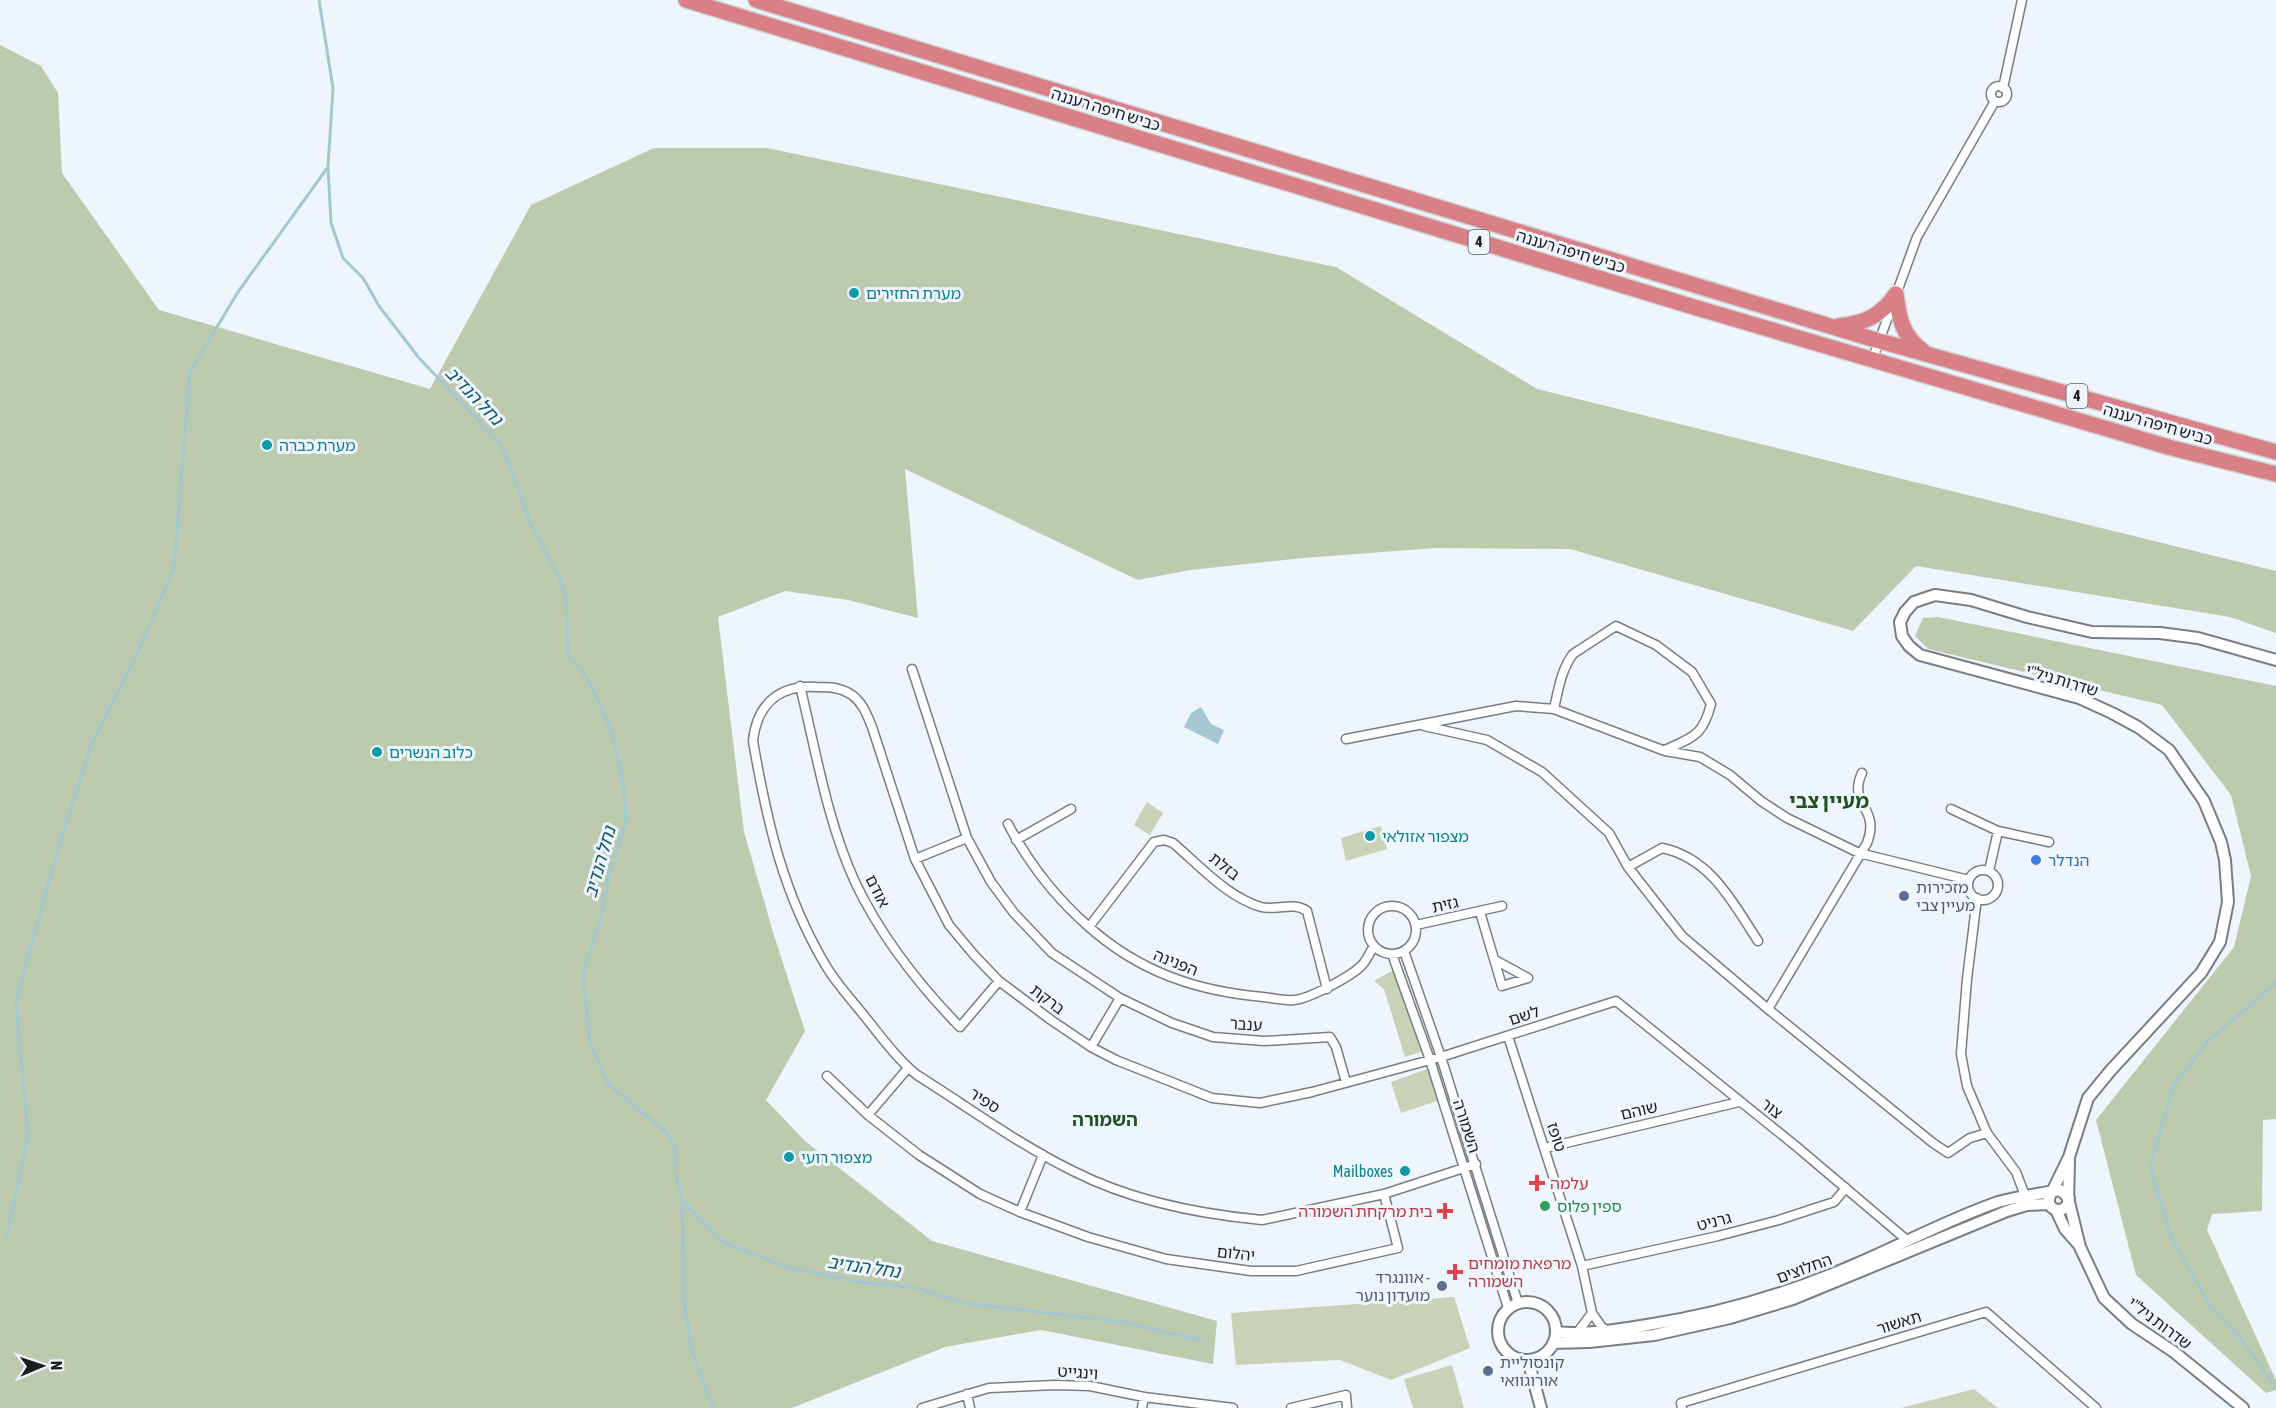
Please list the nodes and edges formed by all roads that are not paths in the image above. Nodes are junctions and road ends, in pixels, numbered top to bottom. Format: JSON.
{"nodes":[{"id":1,"x":686,"y":0,"type":"edge"},
{"id":2,"x":756,"y":0,"type":"edge"},
{"id":3,"x":2022,"y":0,"type":"edge"},
{"id":4,"x":1896,"y":294,"type":"junction"},
{"id":5,"x":1834,"y":327,"type":"junction"},
{"id":6,"x":1879,"y":340,"type":"junction"},
{"id":7,"x":1925,"y":352,"type":"junction"},
{"id":8,"x":1872,"y":358,"type":"junction"},
{"id":9,"x":2276,"y":452,"type":"edge"},
{"id":10,"x":2276,"y":474,"type":"edge"},
{"id":11,"x":2262,"y":657,"type":"junction"},
{"id":12,"x":2276,"y":660,"type":"edge"},
{"id":13,"x":2276,"y":667,"type":"edge"},
{"id":14,"x":912,"y":669,"type":"dead end"},
{"id":15,"x":800,"y":686,"type":"junction"},
{"id":16,"x":1554,"y":709,"type":"junction"},
{"id":17,"x":1421,"y":725,"type":"junction"},
{"id":18,"x":1346,"y":739,"type":"dead end"},
{"id":19,"x":1665,"y":751,"type":"junction"},
{"id":20,"x":1862,"y":773,"type":"dead end"},
{"id":21,"x":1071,"y":809,"type":"dead end"},
{"id":22,"x":1950,"y":809,"type":"dead end"},
{"id":23,"x":1008,"y":824,"type":"dead end"},
{"id":24,"x":1998,"y":831,"type":"junction"},
{"id":25,"x":967,"y":838,"type":"junction"},
{"id":26,"x":1016,"y":840,"type":"junction"},
{"id":27,"x":2049,"y":842,"type":"dead end"},
{"id":28,"x":1859,"y":853,"type":"junction"},
{"id":29,"x":915,"y":859,"type":"junction"},
{"id":30,"x":1628,"y":867,"type":"junction"},
{"id":31,"x":1989,"y":871,"type":"junction"},
{"id":32,"x":1969,"y":880,"type":"junction"},
{"id":33,"x":1977,"y":898,"type":"junction"},
{"id":34,"x":1502,"y":906,"type":"dead end"},
{"id":35,"x":1480,"y":912,"type":"junction"},
{"id":36,"x":1416,"y":925,"type":"junction"},
{"id":37,"x":1089,"y":927,"type":"junction"},
{"id":38,"x":1758,"y":941,"type":"dead end"},
{"id":39,"x":1374,"y":946,"type":"junction"},
{"id":40,"x":1404,"y":951,"type":"junction"},
{"id":41,"x":1392,"y":954,"type":"junction"},
{"id":42,"x":1495,"y":960,"type":"dead end"},
{"id":43,"x":999,"y":981,"type":"junction"},
{"id":44,"x":1327,"y":989,"type":"junction"},
{"id":45,"x":1120,"y":998,"type":"junction"},
{"id":46,"x":1616,"y":1001,"type":"joint"},
{"id":47,"x":1768,"y":1009,"type":"junction"},
{"id":48,"x":1511,"y":1037,"type":"junction"},
{"id":49,"x":1091,"y":1047,"type":"junction"},
{"id":50,"x":1441,"y":1056,"type":"junction"},
{"id":51,"x":1430,"y":1060,"type":"junction"},
{"id":52,"x":908,"y":1068,"type":"junction"},
{"id":53,"x":827,"y":1076,"type":"dead end"},
{"id":54,"x":1346,"y":1082,"type":"junction"},
{"id":55,"x":1739,"y":1102,"type":"junction"},
{"id":56,"x":868,"y":1115,"type":"junction"},
{"id":57,"x":1987,"y":1133,"type":"junction"},
{"id":58,"x":1545,"y":1148,"type":"junction"},
{"id":59,"x":1043,"y":1155,"type":"junction"},
{"id":60,"x":2069,"y":1157,"type":"junction"},
{"id":61,"x":1476,"y":1164,"type":"junction"},
{"id":62,"x":1465,"y":1167,"type":"junction"},
{"id":63,"x":1846,"y":1188,"type":"junction"},
{"id":64,"x":1384,"y":1194,"type":"junction"},
{"id":65,"x":2027,"y":1200,"type":"junction"},
{"id":66,"x":2069,"y":1200,"type":"junction"},
{"id":67,"x":2052,"y":1202,"type":"junction"},
{"id":68,"x":1020,"y":1212,"type":"junction"},
{"id":69,"x":1908,"y":1241,"type":"junction"},
{"id":70,"x":2080,"y":1247,"type":"junction"},
{"id":71,"x":1582,"y":1266,"type":"junction"},
{"id":72,"x":1513,"y":1305,"type":"junction"},
{"id":73,"x":1592,"y":1313,"type":"junction"},
{"id":74,"x":1607,"y":1331,"type":"junction"},
{"id":75,"x":1577,"y":1333,"type":"junction"},
{"id":76,"x":1555,"y":1338,"type":"junction"},
{"id":77,"x":1528,"y":1360,"type":"junction"},
{"id":78,"x":967,"y":1394,"type":"junction"},
{"id":79,"x":1144,"y":1397,"type":"junction"},
{"id":80,"x":1681,"y":1406,"type":"edge"},
{"id":81,"x":922,"y":1408,"type":"edge"},
{"id":82,"x":970,"y":1408,"type":"edge"},
{"id":83,"x":1142,"y":1408,"type":"edge"},
{"id":84,"x":1233,"y":1408,"type":"edge"},
{"id":85,"x":1291,"y":1408,"type":"edge"},
{"id":86,"x":1347,"y":1408,"type":"edge"},
{"id":87,"x":1541,"y":1408,"type":"edge"},
{"id":88,"x":2096,"y":1408,"type":"edge"},
{"id":89,"x":2243,"y":1408,"type":"edge"}],
"edges":[{"from":1,"to":8,"type":"highway","name":"כביש חיפה רעננה","number":"4"},
{"from":2,"to":5,"type":"highway","name":"כביש חיפה רעננה","number":"4"},
{"from":3,"to":4,"type":"street"},
{"from":4,"to":5,"type":"highway"},
{"from":4,"to":6,"type":"street"},
{"from":4,"to":7,"type":"highway"},
{"from":5,"to":6,"type":"highway","name":"כביש חיפה רעננה","number":"4"},
{"from":6,"to":7,"type":"highway","name":"כביש חיפה רעננה","number":"4"},
{"from":6,"to":8,"type":"street"},
{"from":7,"to":9,"type":"highway","name":"כביש חיפה רעננה","number":"4"},
{"from":8,"to":10,"type":"highway","name":"כביש חיפה רעננה","number":"4"},
{"from":11,"to":12,"type":"street","name":"שדרות ניל\"י"},
{"from":11,"to":13,"type":"street","name":"שדרות ניל\"י"},
{"from":11,"to":60,"type":"street","name":"שדרות ניל\"י"},
{"from":14,"to":25,"type":"street","name":"ענבר"},
{"from":15,"to":29,"type":"street","name":"ברקת"},
{"from":15,"to":43,"type":"street","name":"אודם"},
{"from":15,"to":52,"type":"street","name":"ספיר"},
{"from":16,"to":17,"type":"street"},
{"from":16,"to":19,"type":"street"},
{"from":16,"to":19,"type":"street"},
{"from":17,"to":18,"type":"street"},
{"from":17,"to":30,"type":"street"},
{"from":19,"to":28,"type":"street"},
{"from":20,"to":28,"type":"street"},
{"from":21,"to":26,"type":"street"},
{"from":22,"to":24,"type":"street"},
{"from":23,"to":26,"type":"street","name":"הפנינה"},
{"from":24,"to":27,"type":"street"},
{"from":24,"to":31,"type":"street"},
{"from":25,"to":29,"type":"street"},
{"from":25,"to":45,"type":"street","name":"ענבר"},
{"from":26,"to":37,"type":"street","name":"הפנינה"},
{"from":28,"to":32,"type":"street"},
{"from":28,"to":47,"type":"street"},
{"from":29,"to":43,"type":"street","name":"ברקת"},
{"from":30,"to":38,"type":"street"},
{"from":30,"to":47,"type":"street"},
{"from":31,"to":32,"type":"street"},
{"from":31,"to":33,"type":"street"},
{"from":32,"to":33,"type":"street"},
{"from":33,"to":57,"type":"street"},
{"from":34,"to":35,"type":"street","name":"גזית"},
{"from":35,"to":36,"type":"street","name":"גזית"},
{"from":35,"to":42,"type":"street","name":"גזית"},
{"from":36,"to":39,"type":"street"},
{"from":36,"to":40,"type":"street"},
{"from":37,"to":44,"type":"street","name":"הפנינה"},
{"from":37,"to":44,"type":"street","name":"בזלת"},
{"from":39,"to":41,"type":"street"},
{"from":39,"to":44,"type":"street","name":"הפנינה"},
{"from":40,"to":41,"type":"street"},
{"from":40,"to":50,"type":"street","name":"השמורה"},
{"from":41,"to":51,"type":"street","name":"השמורה"},
{"from":43,"to":49,"type":"street","name":"ברקת"},
{"from":45,"to":49,"type":"street"},
{"from":45,"to":54,"type":"street","name":"ענבר"},
{"from":46,"to":48,"type":"street","name":"לשם"},
{"from":46,"to":55,"type":"street","name":"צור"},
{"from":47,"to":57,"type":"street"},
{"from":48,"to":50,"type":"street","name":"לשם"},
{"from":48,"to":58,"type":"street","name":"טופז"},
{"from":49,"to":54,"type":"street","name":"ברקת"},
{"from":50,"to":51,"type":"street","name":"ברקת"},
{"from":50,"to":61,"type":"street","name":"השמורה"},
{"from":51,"to":54,"type":"street","name":"ברקת"},
{"from":51,"to":62,"type":"street","name":"השמורה"},
{"from":52,"to":56,"type":"street"},
{"from":52,"to":59,"type":"street","name":"ספיר"},
{"from":53,"to":56,"type":"street","name":"יהלום"},
{"from":55,"to":58,"type":"street","name":"שוהם"},
{"from":55,"to":63,"type":"street","name":"צור"},
{"from":56,"to":68,"type":"street","name":"יהלום"},
{"from":57,"to":65,"type":"street"},
{"from":58,"to":71,"type":"street","name":"טופז"},
{"from":59,"to":64,"type":"street","name":"ספיר"},
{"from":59,"to":68,"type":"street"},
{"from":60,"to":66,"type":"street","name":"שדרות ניל\"י"},
{"from":60,"to":67,"type":"street","name":"שדרות ניל\"י"},
{"from":61,"to":62,"type":"street","name":"ספיר"},
{"from":61,"to":72,"type":"street","name":"השמורה"},
{"from":62,"to":64,"type":"street","name":"ספיר"},
{"from":62,"to":72,"type":"street","name":"השמורה"},
{"from":63,"to":69,"type":"street","name":"צור"},
{"from":63,"to":71,"type":"street","name":"גרניט"},
{"from":64,"to":68,"type":"street","name":"יהלום"},
{"from":65,"to":67,"type":"street","name":"החלוצים"},
{"from":65,"to":69,"type":"street","name":"החלוצים"},
{"from":65,"to":76,"type":"street","name":"החלוצים"},
{"from":66,"to":67,"type":"street"},
{"from":66,"to":67,"type":"street"},
{"from":66,"to":70,"type":"street","name":"שדרות ניל\"י"},
{"from":67,"to":70,"type":"street","name":"שדרות ניל\"י"},
{"from":69,"to":74,"type":"street","name":"החלוצים"},
{"from":70,"to":89,"type":"street","name":"שדרות ניל\"י"},
{"from":71,"to":73,"type":"street","name":"טופז"},
{"from":72,"to":76,"type":"street"},
{"from":72,"to":77,"type":"street"},
{"from":73,"to":74,"type":"street","name":"טופז"},
{"from":73,"to":75,"type":"street"},
{"from":74,"to":75,"type":"street","name":"החלוצים"},
{"from":75,"to":76,"type":"street","name":"החלוצים"},
{"from":76,"to":77,"type":"street"},
{"from":77,"to":87,"type":"street"},
{"from":78,"to":79,"type":"street","name":"וינגייט"},
{"from":78,"to":81,"type":"street","name":"וינגייט"},
{"from":78,"to":82,"type":"street"},
{"from":79,"to":83,"type":"street"},
{"from":79,"to":84,"type":"street","name":"וינגייט"},
{"from":80,"to":88,"type":"street","name":"תאשור"},
{"from":85,"to":86,"type":"street"}]}
